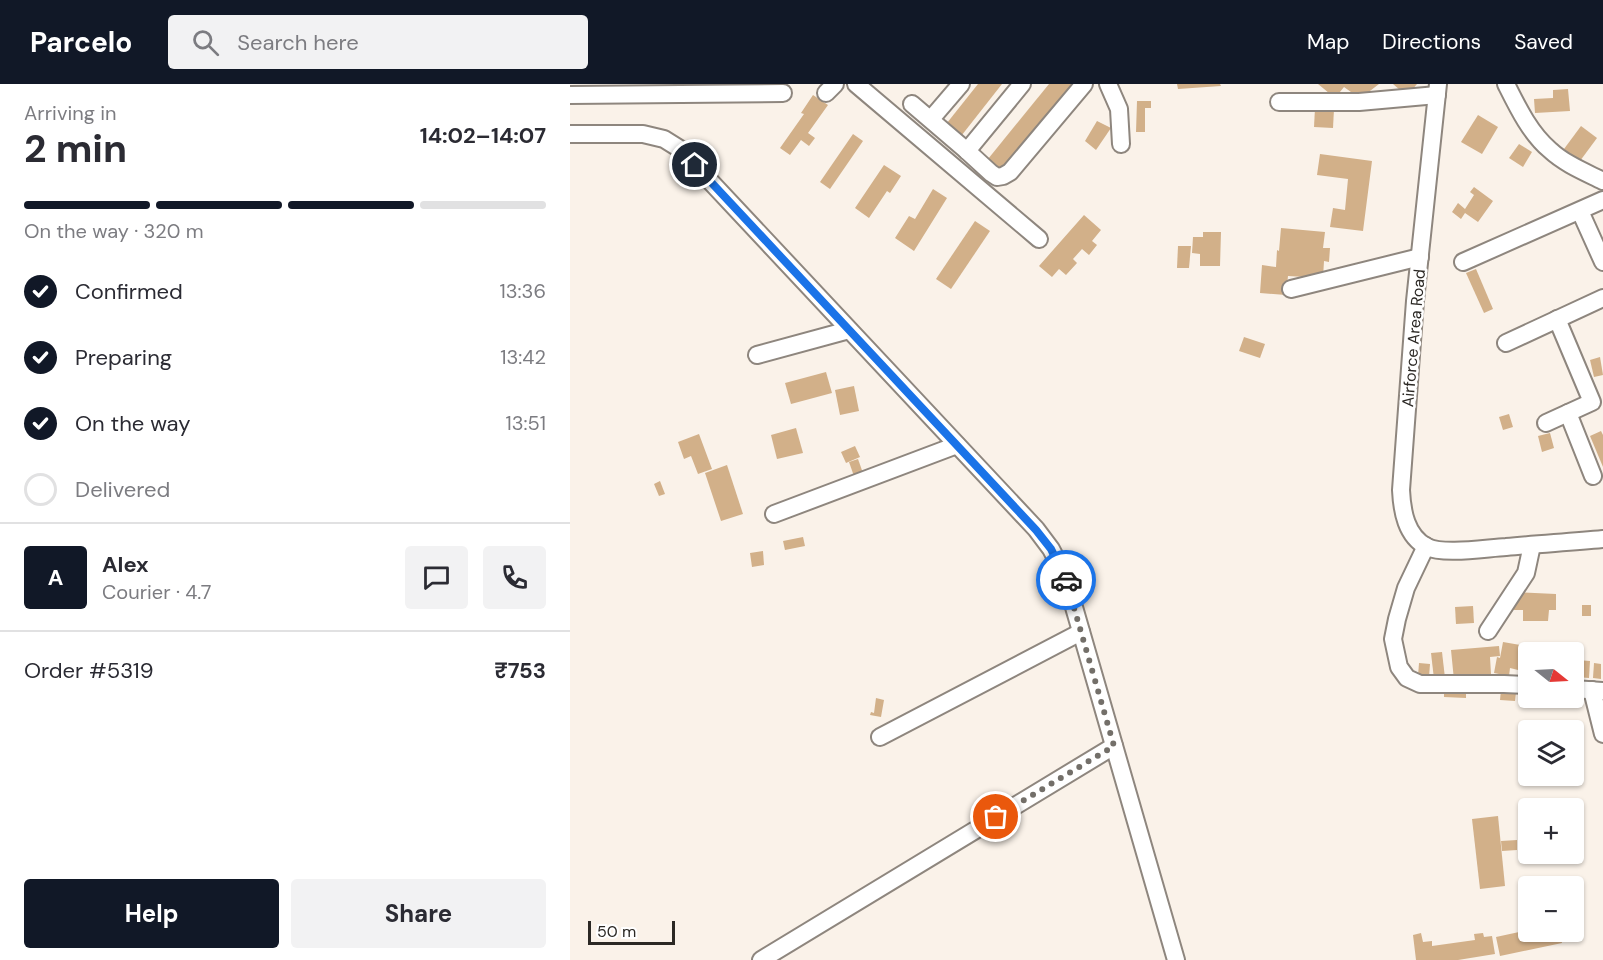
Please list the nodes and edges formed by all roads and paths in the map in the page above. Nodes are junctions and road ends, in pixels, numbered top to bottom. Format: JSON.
{"nodes":[{"id":1,"x":856,"y":84,"type":"edge"},
{"id":2,"x":961,"y":84,"type":"edge"},
{"id":3,"x":1022,"y":84,"type":"edge"},
{"id":4,"x":1084,"y":84,"type":"edge"},
{"id":5,"x":1108,"y":84,"type":"edge"},
{"id":6,"x":1506,"y":84,"type":"edge"},
{"id":7,"x":1437,"y":89,"type":"edge"},
{"id":8,"x":632,"y":90,"type":"edge"},
{"id":9,"x":783,"y":93,"type":"dead end"},
{"id":10,"x":570,"y":95,"type":"edge"},
{"id":11,"x":1279,"y":102,"type":"dead end"},
{"id":12,"x":912,"y":104,"type":"dead end"},
{"id":13,"x":931,"y":119,"type":"junction"},
{"id":14,"x":570,"y":134,"type":"edge"},
{"id":15,"x":1120,"y":144,"type":"dead end"},
{"id":16,"x":967,"y":151,"type":"junction"},
{"id":17,"x":1603,"y":181,"type":"edge"},
{"id":18,"x":1603,"y":200,"type":"edge"},
{"id":19,"x":1580,"y":211,"type":"junction"},
{"id":20,"x":1039,"y":239,"type":"dead end"},
{"id":21,"x":1420,"y":257,"type":"junction"},
{"id":22,"x":1463,"y":262,"type":"dead end"},
{"id":23,"x":1603,"y":262,"type":"edge"},
{"id":24,"x":1291,"y":290,"type":"dead end"},
{"id":25,"x":1603,"y":298,"type":"edge"},
{"id":26,"x":1557,"y":319,"type":"junction"},
{"id":27,"x":849,"y":330,"type":"junction"},
{"id":28,"x":1506,"y":343,"type":"dead end"},
{"id":29,"x":757,"y":355,"type":"dead end"},
{"id":30,"x":1568,"y":413,"type":"junction"},
{"id":31,"x":1546,"y":423,"type":"dead end"},
{"id":32,"x":957,"y":445,"type":"junction"},
{"id":33,"x":1593,"y":476,"type":"dead end"},
{"id":34,"x":774,"y":514,"type":"dead end"},
{"id":35,"x":1603,"y":539,"type":"edge"},
{"id":36,"x":1532,"y":545,"type":"junction"},
{"id":37,"x":1426,"y":546,"type":"junction"},
{"id":38,"x":1488,"y":631,"type":"dead end"},
{"id":39,"x":1081,"y":632,"type":"junction"},
{"id":40,"x":1518,"y":685,"type":"edge"},
{"id":41,"x":1597,"y":691,"type":"edge"},
{"id":42,"x":1603,"y":734,"type":"edge"},
{"id":43,"x":880,"y":737,"type":"dead end"},
{"id":44,"x":1114,"y":746,"type":"junction"},
{"id":45,"x":761,"y":960,"type":"edge"},
{"id":46,"x":1176,"y":960,"type":"edge"}],
"edges":[{"from":1,"to":20,"type":"street"},
{"from":2,"to":13,"type":"street"},
{"from":3,"to":16,"type":"street"},
{"from":4,"to":16,"type":"street"},
{"from":5,"to":15,"type":"street"},
{"from":6,"to":17,"type":"street"},
{"from":7,"to":11,"type":"street"},
{"from":7,"to":21,"type":"street","name":"Airforce Area Road"},
{"from":8,"to":9,"type":"street"},
{"from":8,"to":10,"type":"street"},
{"from":12,"to":13,"type":"street"},
{"from":13,"to":16,"type":"street"},
{"from":14,"to":27,"type":"street"},
{"from":18,"to":19,"type":"street"},
{"from":19,"to":22,"type":"street"},
{"from":19,"to":23,"type":"street"},
{"from":21,"to":24,"type":"street"},
{"from":21,"to":37,"type":"street","name":"Airforce Area Road"},
{"from":25,"to":26,"type":"street"},
{"from":26,"to":28,"type":"street"},
{"from":26,"to":30,"type":"street"},
{"from":27,"to":29,"type":"street"},
{"from":27,"to":32,"type":"street"},
{"from":30,"to":31,"type":"street"},
{"from":30,"to":33,"type":"street"},
{"from":32,"to":34,"type":"street"},
{"from":32,"to":39,"type":"street"},
{"from":35,"to":36,"type":"street"},
{"from":36,"to":37,"type":"street"},
{"from":36,"to":38,"type":"street"},
{"from":37,"to":40,"type":"street"},
{"from":39,"to":43,"type":"street"},
{"from":39,"to":44,"type":"street"},
{"from":41,"to":42,"type":"street"},
{"from":44,"to":45,"type":"street"},
{"from":44,"to":46,"type":"street"}]}
